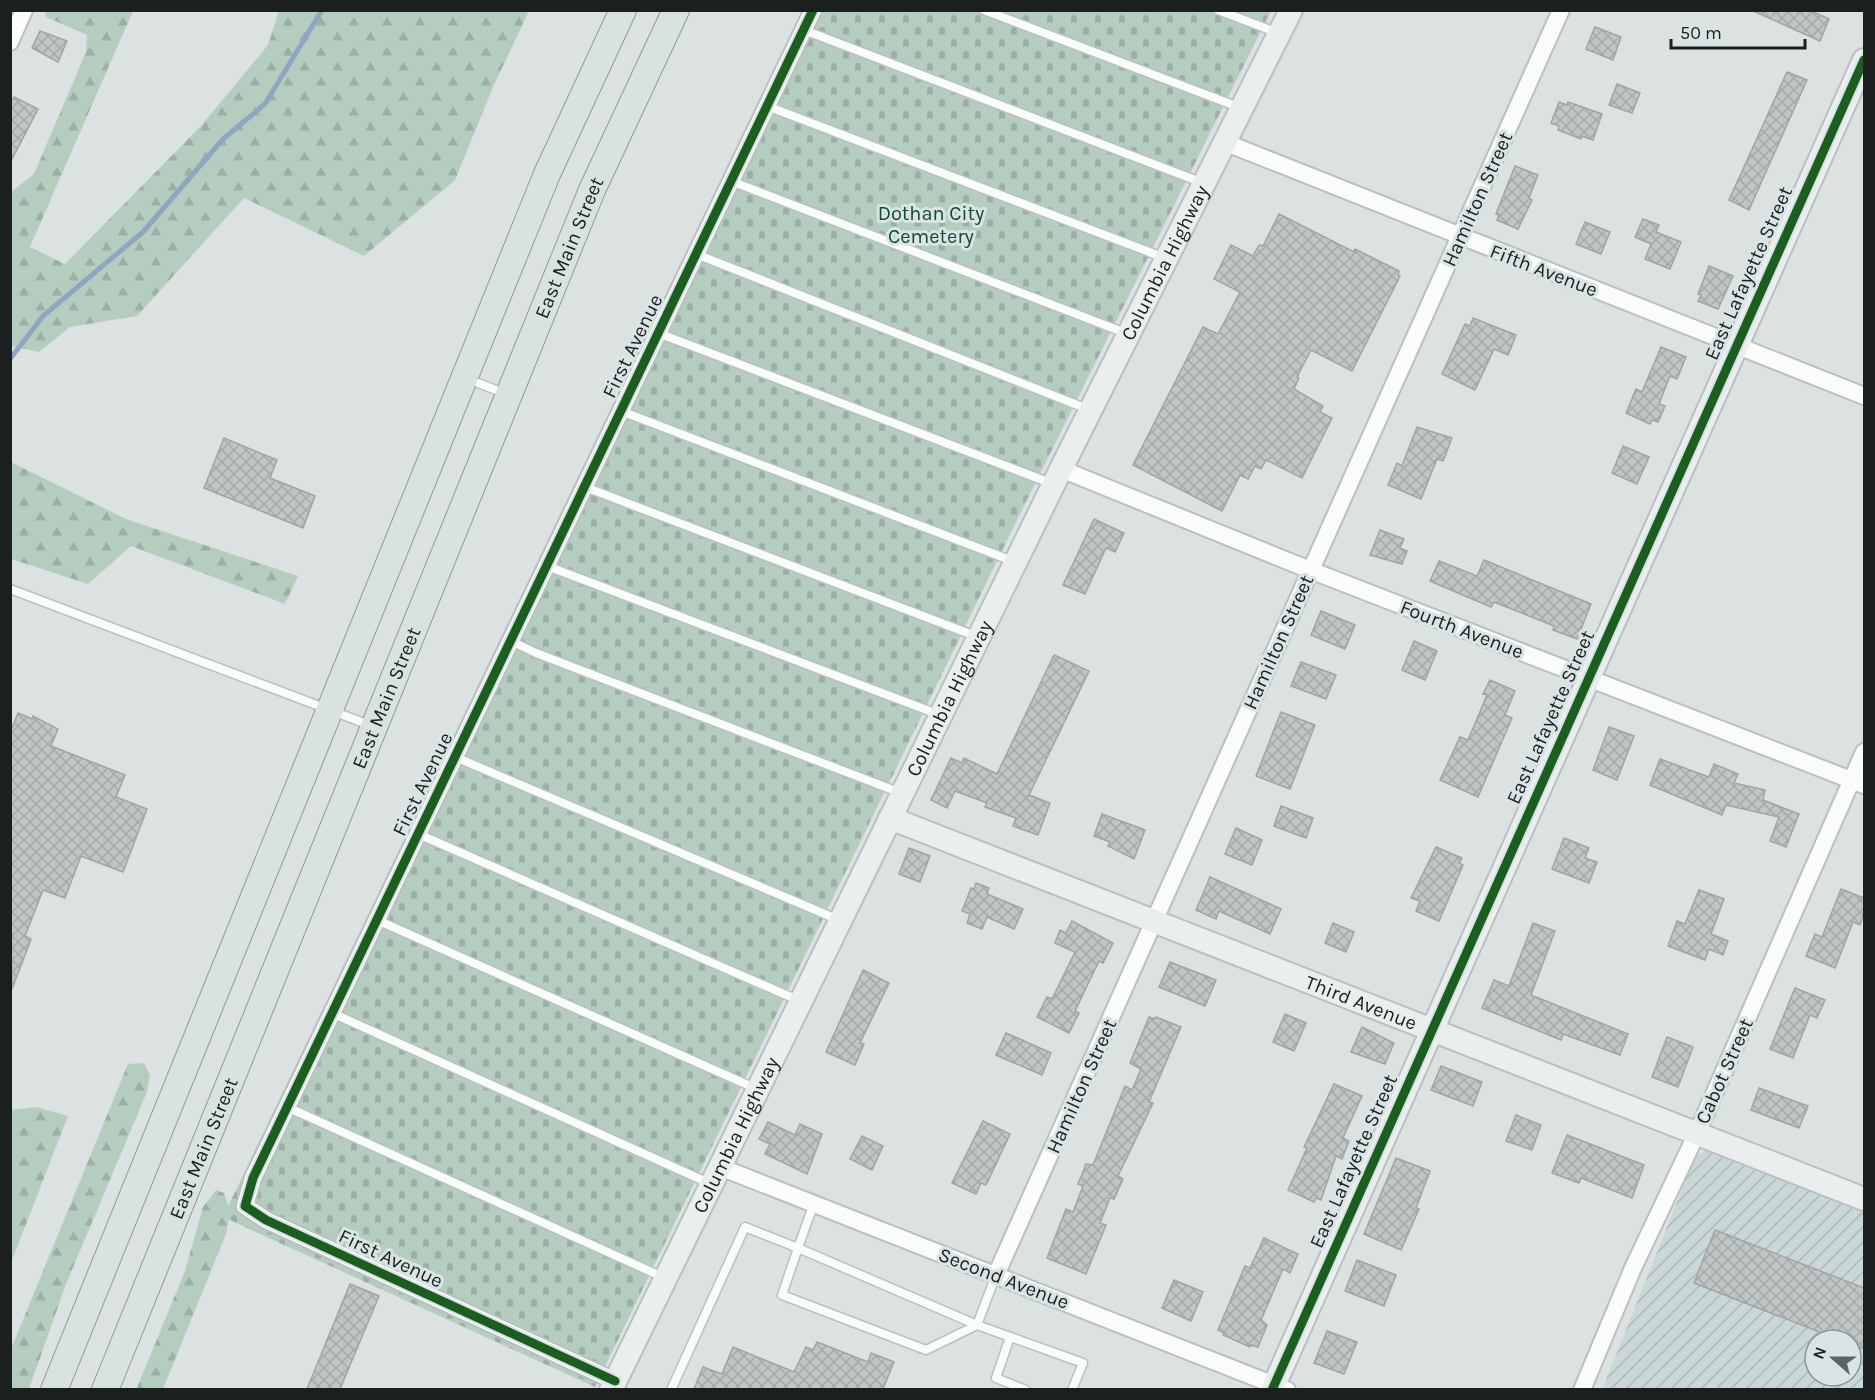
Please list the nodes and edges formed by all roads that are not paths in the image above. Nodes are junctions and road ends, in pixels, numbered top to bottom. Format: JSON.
{"nodes":[{"id":1,"x":24,"y":10,"type":"edge"},
{"id":2,"x":623,"y":10,"type":"edge"},
{"id":3,"x":676,"y":10,"type":"edge"},
{"id":4,"x":813,"y":10,"type":"edge"},
{"id":5,"x":984,"y":10,"type":"edge"},
{"id":6,"x":1218,"y":10,"type":"edge"},
{"id":7,"x":1291,"y":10,"type":"edge"},
{"id":8,"x":1561,"y":10,"type":"edge"},
{"id":9,"x":804,"y":30,"type":"junction"},
{"id":10,"x":1279,"y":34,"type":"junction"},
{"id":11,"x":10,"y":42,"type":"edge"},
{"id":12,"x":1864,"y":60,"type":"edge"},
{"id":13,"x":767,"y":106,"type":"junction"},
{"id":14,"x":1241,"y":108,"type":"junction"},
{"id":15,"x":1224,"y":142,"type":"junction"},
{"id":16,"x":731,"y":182,"type":"junction"},
{"id":17,"x":1203,"y":183,"type":"junction"},
{"id":18,"x":1460,"y":237,"type":"junction"},
{"id":19,"x":696,"y":254,"type":"junction"},
{"id":20,"x":1166,"y":258,"type":"junction"},
{"id":21,"x":658,"y":333,"type":"junction"},
{"id":22,"x":1128,"y":334,"type":"junction"},
{"id":23,"x":1735,"y":345,"type":"junction"},
{"id":24,"x":464,"y":378,"type":"junction"},
{"id":25,"x":508,"y":395,"type":"junction"},
{"id":26,"x":1864,"y":396,"type":"edge"},
{"id":27,"x":1090,"y":410,"type":"junction"},
{"id":28,"x":621,"y":411,"type":"junction"},
{"id":29,"x":1057,"y":477,"type":"junction"},
{"id":30,"x":585,"y":487,"type":"junction"},
{"id":31,"x":1015,"y":562,"type":"junction"},
{"id":32,"x":547,"y":566,"type":"junction"},
{"id":33,"x":1310,"y":570,"type":"junction"},
{"id":34,"x":10,"y":589,"type":"edge"},
{"id":35,"x":978,"y":637,"type":"junction"},
{"id":36,"x":511,"y":641,"type":"junction"},
{"id":37,"x":1588,"y":677,"type":"junction"},
{"id":38,"x":330,"y":710,"type":"junction"},
{"id":39,"x":940,"y":715,"type":"junction"},
{"id":40,"x":374,"y":727,"type":"junction"},
{"id":41,"x":1864,"y":752,"type":"edge"},
{"id":42,"x":455,"y":757,"type":"junction"},
{"id":43,"x":1858,"y":783,"type":"edge"},
{"id":44,"x":902,"y":793,"type":"junction"},
{"id":45,"x":890,"y":818,"type":"junction"},
{"id":46,"x":418,"y":834,"type":"junction"},
{"id":47,"x":377,"y":920,"type":"junction"},
{"id":48,"x":840,"y":920,"type":"junction"},
{"id":49,"x":1154,"y":923,"type":"junction"},
{"id":50,"x":800,"y":1002,"type":"junction"},
{"id":51,"x":332,"y":1013,"type":"junction"},
{"id":52,"x":1431,"y":1030,"type":"junction"},
{"id":53,"x":758,"y":1089,"type":"junction"},
{"id":54,"x":287,"y":1107,"type":"junction"},
{"id":55,"x":1697,"y":1133,"type":"junction"},
{"id":56,"x":715,"y":1175,"type":"junction"},
{"id":57,"x":1864,"y":1199,"type":"edge"},
{"id":58,"x":814,"y":1203,"type":"junction"},
{"id":59,"x":798,"y":1248,"type":"junction"},
{"id":60,"x":996,"y":1275,"type":"junction"},
{"id":61,"x":665,"y":1278,"type":"junction"},
{"id":62,"x":976,"y":1325,"type":"junction"},
{"id":63,"x":1010,"y":1336,"type":"junction"},
{"id":64,"x":613,"y":1385,"type":"edge"},
{"id":65,"x":1278,"y":1388,"type":"edge"},
{"id":66,"x":54,"y":1389,"type":"edge"},
{"id":67,"x":105,"y":1389,"type":"edge"},
{"id":68,"x":671,"y":1389,"type":"edge"},
{"id":69,"x":1026,"y":1389,"type":"edge"},
{"id":70,"x":1072,"y":1389,"type":"edge"},
{"id":71,"x":1582,"y":1389,"type":"edge"}],
"edges":[{"from":1,"to":11,"type":"street"},
{"from":2,"to":24,"type":"main road"},
{"from":3,"to":25,"type":"main road","name":"East Main Street"},
{"from":4,"to":9,"type":"street","name":"First Avenue"},
{"from":5,"to":14,"type":"lane"},
{"from":6,"to":10,"type":"lane"},
{"from":7,"to":10,"type":"street","name":"Columbia Highway"},
{"from":8,"to":18,"type":"street","name":"Hamilton Street"},
{"from":9,"to":13,"type":"street","name":"First Avenue"},
{"from":9,"to":17,"type":"lane"},
{"from":10,"to":14,"type":"street","name":"Columbia Highway"},
{"from":12,"to":23,"type":"street","name":"East Lafayette Street"},
{"from":13,"to":16,"type":"street","name":"First Avenue"},
{"from":13,"to":20,"type":"lane"},
{"from":14,"to":15,"type":"street","name":"Columbia Highway"},
{"from":15,"to":17,"type":"street","name":"Columbia Highway"},
{"from":15,"to":18,"type":"street","name":"Fifth Avenue"},
{"from":16,"to":19,"type":"street","name":"First Avenue"},
{"from":16,"to":22,"type":"lane"},
{"from":17,"to":20,"type":"street","name":"Columbia Highway"},
{"from":18,"to":23,"type":"street","name":"Fifth Avenue"},
{"from":18,"to":33,"type":"street","name":"Hamilton Street"},
{"from":19,"to":21,"type":"street","name":"First Avenue"},
{"from":19,"to":27,"type":"lane"},
{"from":20,"to":22,"type":"street","name":"Columbia Highway"},
{"from":21,"to":28,"type":"street","name":"First Avenue"},
{"from":21,"to":29,"type":"lane"},
{"from":22,"to":27,"type":"street","name":"Columbia Highway"},
{"from":23,"to":26,"type":"street","name":"Fifth Avenue"},
{"from":23,"to":37,"type":"street","name":"East Lafayette Street"},
{"from":24,"to":25,"type":"lane"},
{"from":24,"to":38,"type":"main road"},
{"from":25,"to":40,"type":"main road","name":"East Main Street"},
{"from":27,"to":29,"type":"street","name":"Columbia Highway"},
{"from":28,"to":30,"type":"street","name":"First Avenue"},
{"from":28,"to":31,"type":"lane"},
{"from":29,"to":31,"type":"street","name":"Columbia Highway"},
{"from":29,"to":33,"type":"street","name":"Fourth Avenue"},
{"from":30,"to":32,"type":"street","name":"First Avenue"},
{"from":30,"to":35,"type":"lane"},
{"from":31,"to":35,"type":"street","name":"Columbia Highway"},
{"from":32,"to":36,"type":"street","name":"First Avenue"},
{"from":32,"to":39,"type":"lane"},
{"from":33,"to":37,"type":"street","name":"Fourth Avenue"},
{"from":33,"to":49,"type":"street","name":"Hamilton Street"},
{"from":34,"to":38,"type":"lane"},
{"from":35,"to":39,"type":"street","name":"Columbia Highway"},
{"from":36,"to":42,"type":"street","name":"First Avenue"},
{"from":36,"to":44,"type":"lane"},
{"from":37,"to":43,"type":"street","name":"Fourth Avenue"},
{"from":37,"to":52,"type":"street","name":"East Lafayette Street"},
{"from":38,"to":40,"type":"lane"},
{"from":38,"to":66,"type":"main road"},
{"from":39,"to":44,"type":"street","name":"Columbia Highway"},
{"from":40,"to":67,"type":"main road","name":"East Main Street"},
{"from":41,"to":43,"type":"street","name":"Cabot Street"},
{"from":42,"to":46,"type":"street","name":"First Avenue"},
{"from":42,"to":48,"type":"lane"},
{"from":43,"to":55,"type":"street","name":"Cabot Street"},
{"from":44,"to":45,"type":"street","name":"Columbia Highway"},
{"from":45,"to":48,"type":"street","name":"Columbia Highway"},
{"from":45,"to":49,"type":"street","name":"Third Avenue"},
{"from":46,"to":47,"type":"street","name":"First Avenue"},
{"from":46,"to":50,"type":"lane"},
{"from":47,"to":51,"type":"street","name":"First Avenue"},
{"from":47,"to":53,"type":"lane"},
{"from":48,"to":50,"type":"street","name":"Columbia Highway"},
{"from":49,"to":52,"type":"street","name":"Third Avenue"},
{"from":49,"to":60,"type":"street","name":"Hamilton Street"},
{"from":50,"to":53,"type":"street","name":"Columbia Highway"},
{"from":51,"to":54,"type":"street","name":"First Avenue"},
{"from":51,"to":56,"type":"lane"},
{"from":52,"to":55,"type":"street","name":"Third Avenue"},
{"from":52,"to":65,"type":"street","name":"East Lafayette Street"},
{"from":53,"to":56,"type":"street","name":"Columbia Highway"},
{"from":54,"to":61,"type":"lane"},
{"from":54,"to":64,"type":"street","name":"First Avenue"},
{"from":55,"to":57,"type":"street","name":"Third Avenue"},
{"from":55,"to":71,"type":"street","name":"Cabot Street"},
{"from":56,"to":58,"type":"street","name":"Second Avenue"},
{"from":56,"to":61,"type":"street","name":"Columbia Highway"},
{"from":58,"to":59,"type":"lane"},
{"from":58,"to":60,"type":"street","name":"Second Avenue"},
{"from":59,"to":62,"type":"lane"},
{"from":59,"to":62,"type":"lane"},
{"from":59,"to":68,"type":"lane"},
{"from":60,"to":62,"type":"lane"},
{"from":60,"to":65,"type":"street","name":"Second Avenue"},
{"from":61,"to":64,"type":"street","name":"Columbia Highway"},
{"from":62,"to":63,"type":"lane"},
{"from":63,"to":69,"type":"lane"},
{"from":63,"to":70,"type":"lane"}]}
